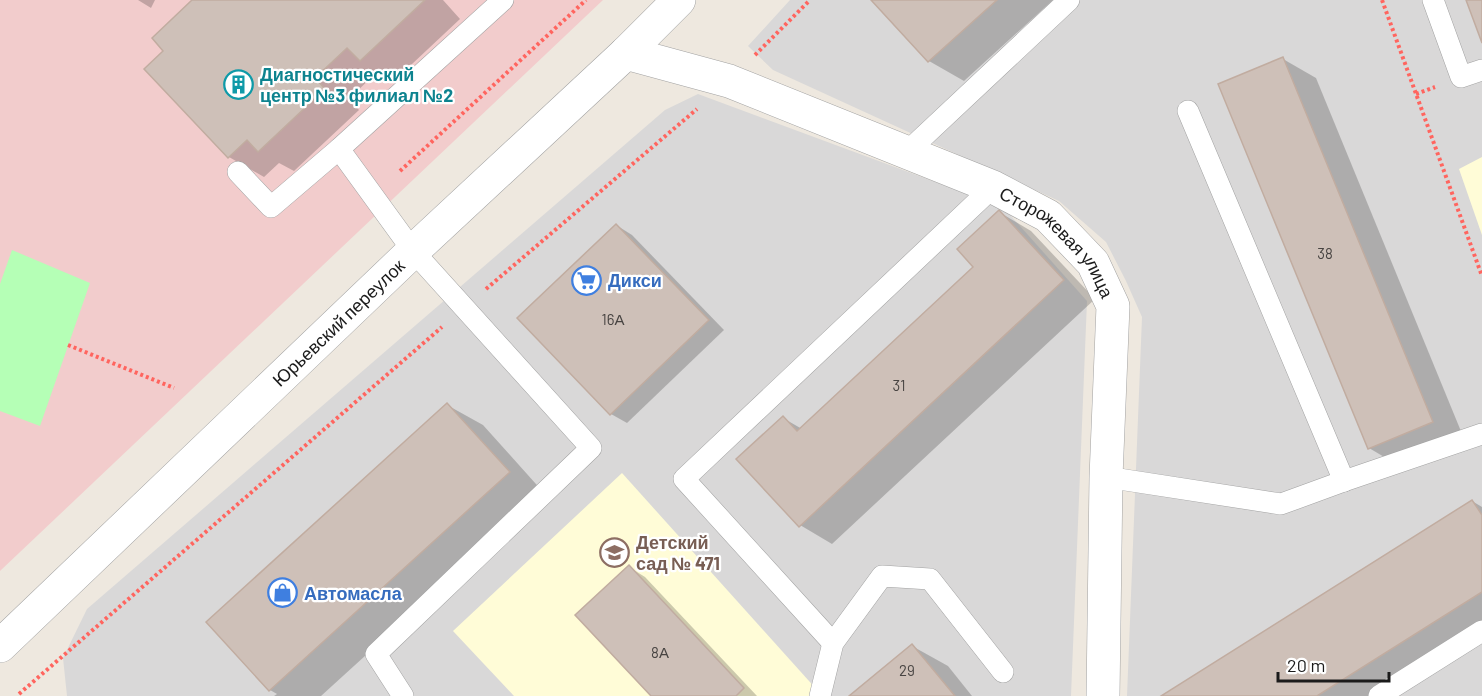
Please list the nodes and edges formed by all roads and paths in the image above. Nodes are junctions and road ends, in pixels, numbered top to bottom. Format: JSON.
{"nodes":[{"id":1,"x":502,"y":0,"type":"edge"},
{"id":2,"x":586,"y":0,"type":"edge"},
{"id":3,"x":679,"y":0,"type":"edge"},
{"id":4,"x":810,"y":0,"type":"edge"},
{"id":5,"x":1069,"y":0,"type":"edge"},
{"id":6,"x":1382,"y":0,"type":"edge"},
{"id":7,"x":1433,"y":0,"type":"edge"},
{"id":8,"x":626,"y":53,"type":"junction"},
{"id":9,"x":1482,"y":70,"type":"edge"},
{"id":10,"x":729,"y":81,"type":"junction"},
{"id":11,"x":1188,"y":111,"type":"dead end"},
{"id":12,"x":339,"y":149,"type":"junction"},
{"id":13,"x":907,"y":152,"type":"junction"},
{"id":14,"x":400,"y":171,"type":"dead end"},
{"id":15,"x":238,"y":172,"type":"dead end"},
{"id":16,"x":993,"y":187,"type":"junction"},
{"id":17,"x":413,"y":251,"type":"junction"},
{"id":18,"x":1482,"y":276,"type":"edge"},
{"id":19,"x":464,"y":308,"type":"junction"},
{"id":20,"x":68,"y":345,"type":"dead end"},
{"id":21,"x":174,"y":388,"type":"dead end"},
{"id":22,"x":1482,"y":434,"type":"edge"},
{"id":23,"x":1106,"y":477,"type":"junction"},
{"id":24,"x":1344,"y":481,"type":"junction"},
{"id":25,"x":1482,"y":631,"type":"edge"},
{"id":26,"x":833,"y":643,"type":"junction"},
{"id":27,"x":0,"y":646,"type":"edge"},
{"id":28,"x":1003,"y":672,"type":"dead end"},
{"id":29,"x":19,"y":694,"type":"dead end"},
{"id":30,"x":403,"y":696,"type":"edge"},
{"id":31,"x":820,"y":696,"type":"edge"},
{"id":32,"x":1103,"y":696,"type":"edge"},
{"id":33,"x":1379,"y":696,"type":"edge"}],
"edges":[{"from":1,"to":12,"type":"lane"},
{"from":2,"to":14,"type":"path"},
{"from":3,"to":8,"type":"street","name":"Юрьевский переулок"},
{"from":4,"to":10,"type":"path"},
{"from":5,"to":13,"type":"lane"},
{"from":6,"to":18,"type":"path"},
{"from":7,"to":9,"type":"lane"},
{"from":8,"to":10,"type":"street","name":"Сторожевая улица"},
{"from":8,"to":17,"type":"street","name":"Юрьевский переулок"},
{"from":10,"to":13,"type":"street","name":"Сторожевая улица"},
{"from":10,"to":19,"type":"path"},
{"from":11,"to":24,"type":"lane"},
{"from":12,"to":15,"type":"lane"},
{"from":12,"to":17,"type":"lane"},
{"from":13,"to":16,"type":"street","name":"Сторожевая улица"},
{"from":16,"to":23,"type":"street","name":"Сторожевая улица"},
{"from":16,"to":26,"type":"lane"},
{"from":17,"to":19,"type":"lane"},
{"from":17,"to":27,"type":"street","name":"Юрьевский переулок"},
{"from":19,"to":29,"type":"path"},
{"from":19,"to":30,"type":"lane"},
{"from":20,"to":21,"type":"path"},
{"from":22,"to":24,"type":"lane"},
{"from":23,"to":24,"type":"lane"},
{"from":23,"to":32,"type":"street","name":"Сторожевая улица"},
{"from":25,"to":33,"type":"lane"},
{"from":26,"to":28,"type":"lane"},
{"from":26,"to":31,"type":"lane"}]}
